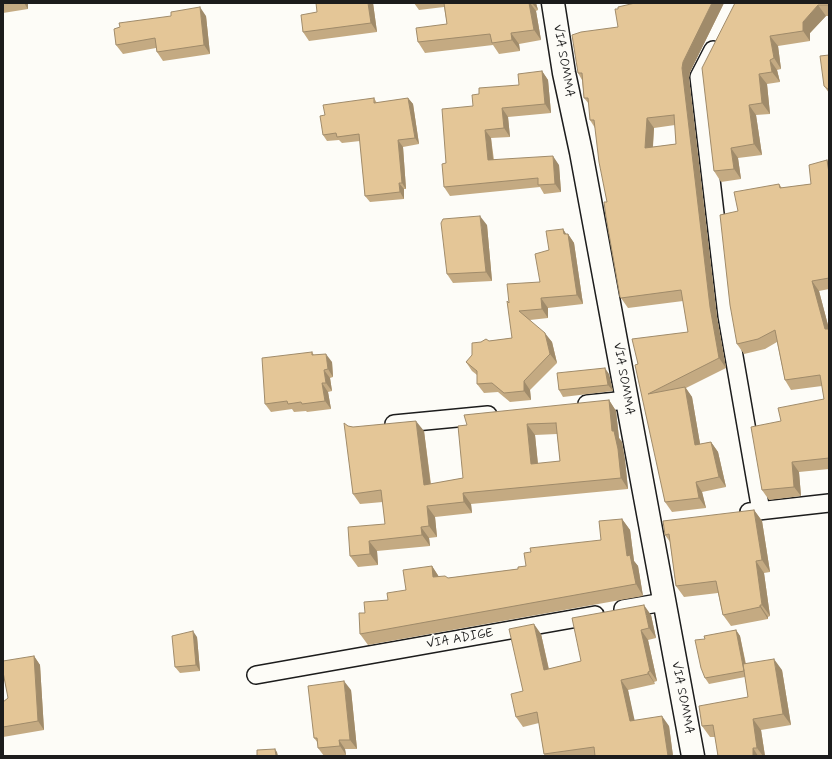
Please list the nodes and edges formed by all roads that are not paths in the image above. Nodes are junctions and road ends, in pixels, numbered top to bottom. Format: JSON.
{"nodes":[{"id":1,"x":553,"y":3,"type":"edge"},
{"id":2,"x":720,"y":36,"type":"edge"},
{"id":3,"x":627,"y":400,"type":"junction"},
{"id":4,"x":572,"y":406,"type":"edge"},
{"id":5,"x":502,"y":413,"type":"edge"},
{"id":6,"x":376,"y":426,"type":"edge"},
{"id":7,"x":829,"y":503,"type":"edge"},
{"id":8,"x":761,"y":510,"type":"junction"},
{"id":9,"x":731,"y":514,"type":"edge"},
{"id":10,"x":664,"y":602,"type":"junction"},
{"id":11,"x":256,"y":675,"type":"dead end"},
{"id":12,"x":693,"y":756,"type":"edge"}],
"edges":[{"from":1,"to":3,"type":"street","name":"VIA SOMMA"},
{"from":2,"to":8,"type":"street"},
{"from":3,"to":4,"type":"street"},
{"from":3,"to":10,"type":"street","name":"VIA SOMMA"},
{"from":5,"to":6,"type":"street"},
{"from":7,"to":8,"type":"street"},
{"from":8,"to":9,"type":"street"},
{"from":10,"to":11,"type":"street","name":"VIA ADIGE"},
{"from":10,"to":12,"type":"street","name":"VIA SOMMA"}]}
